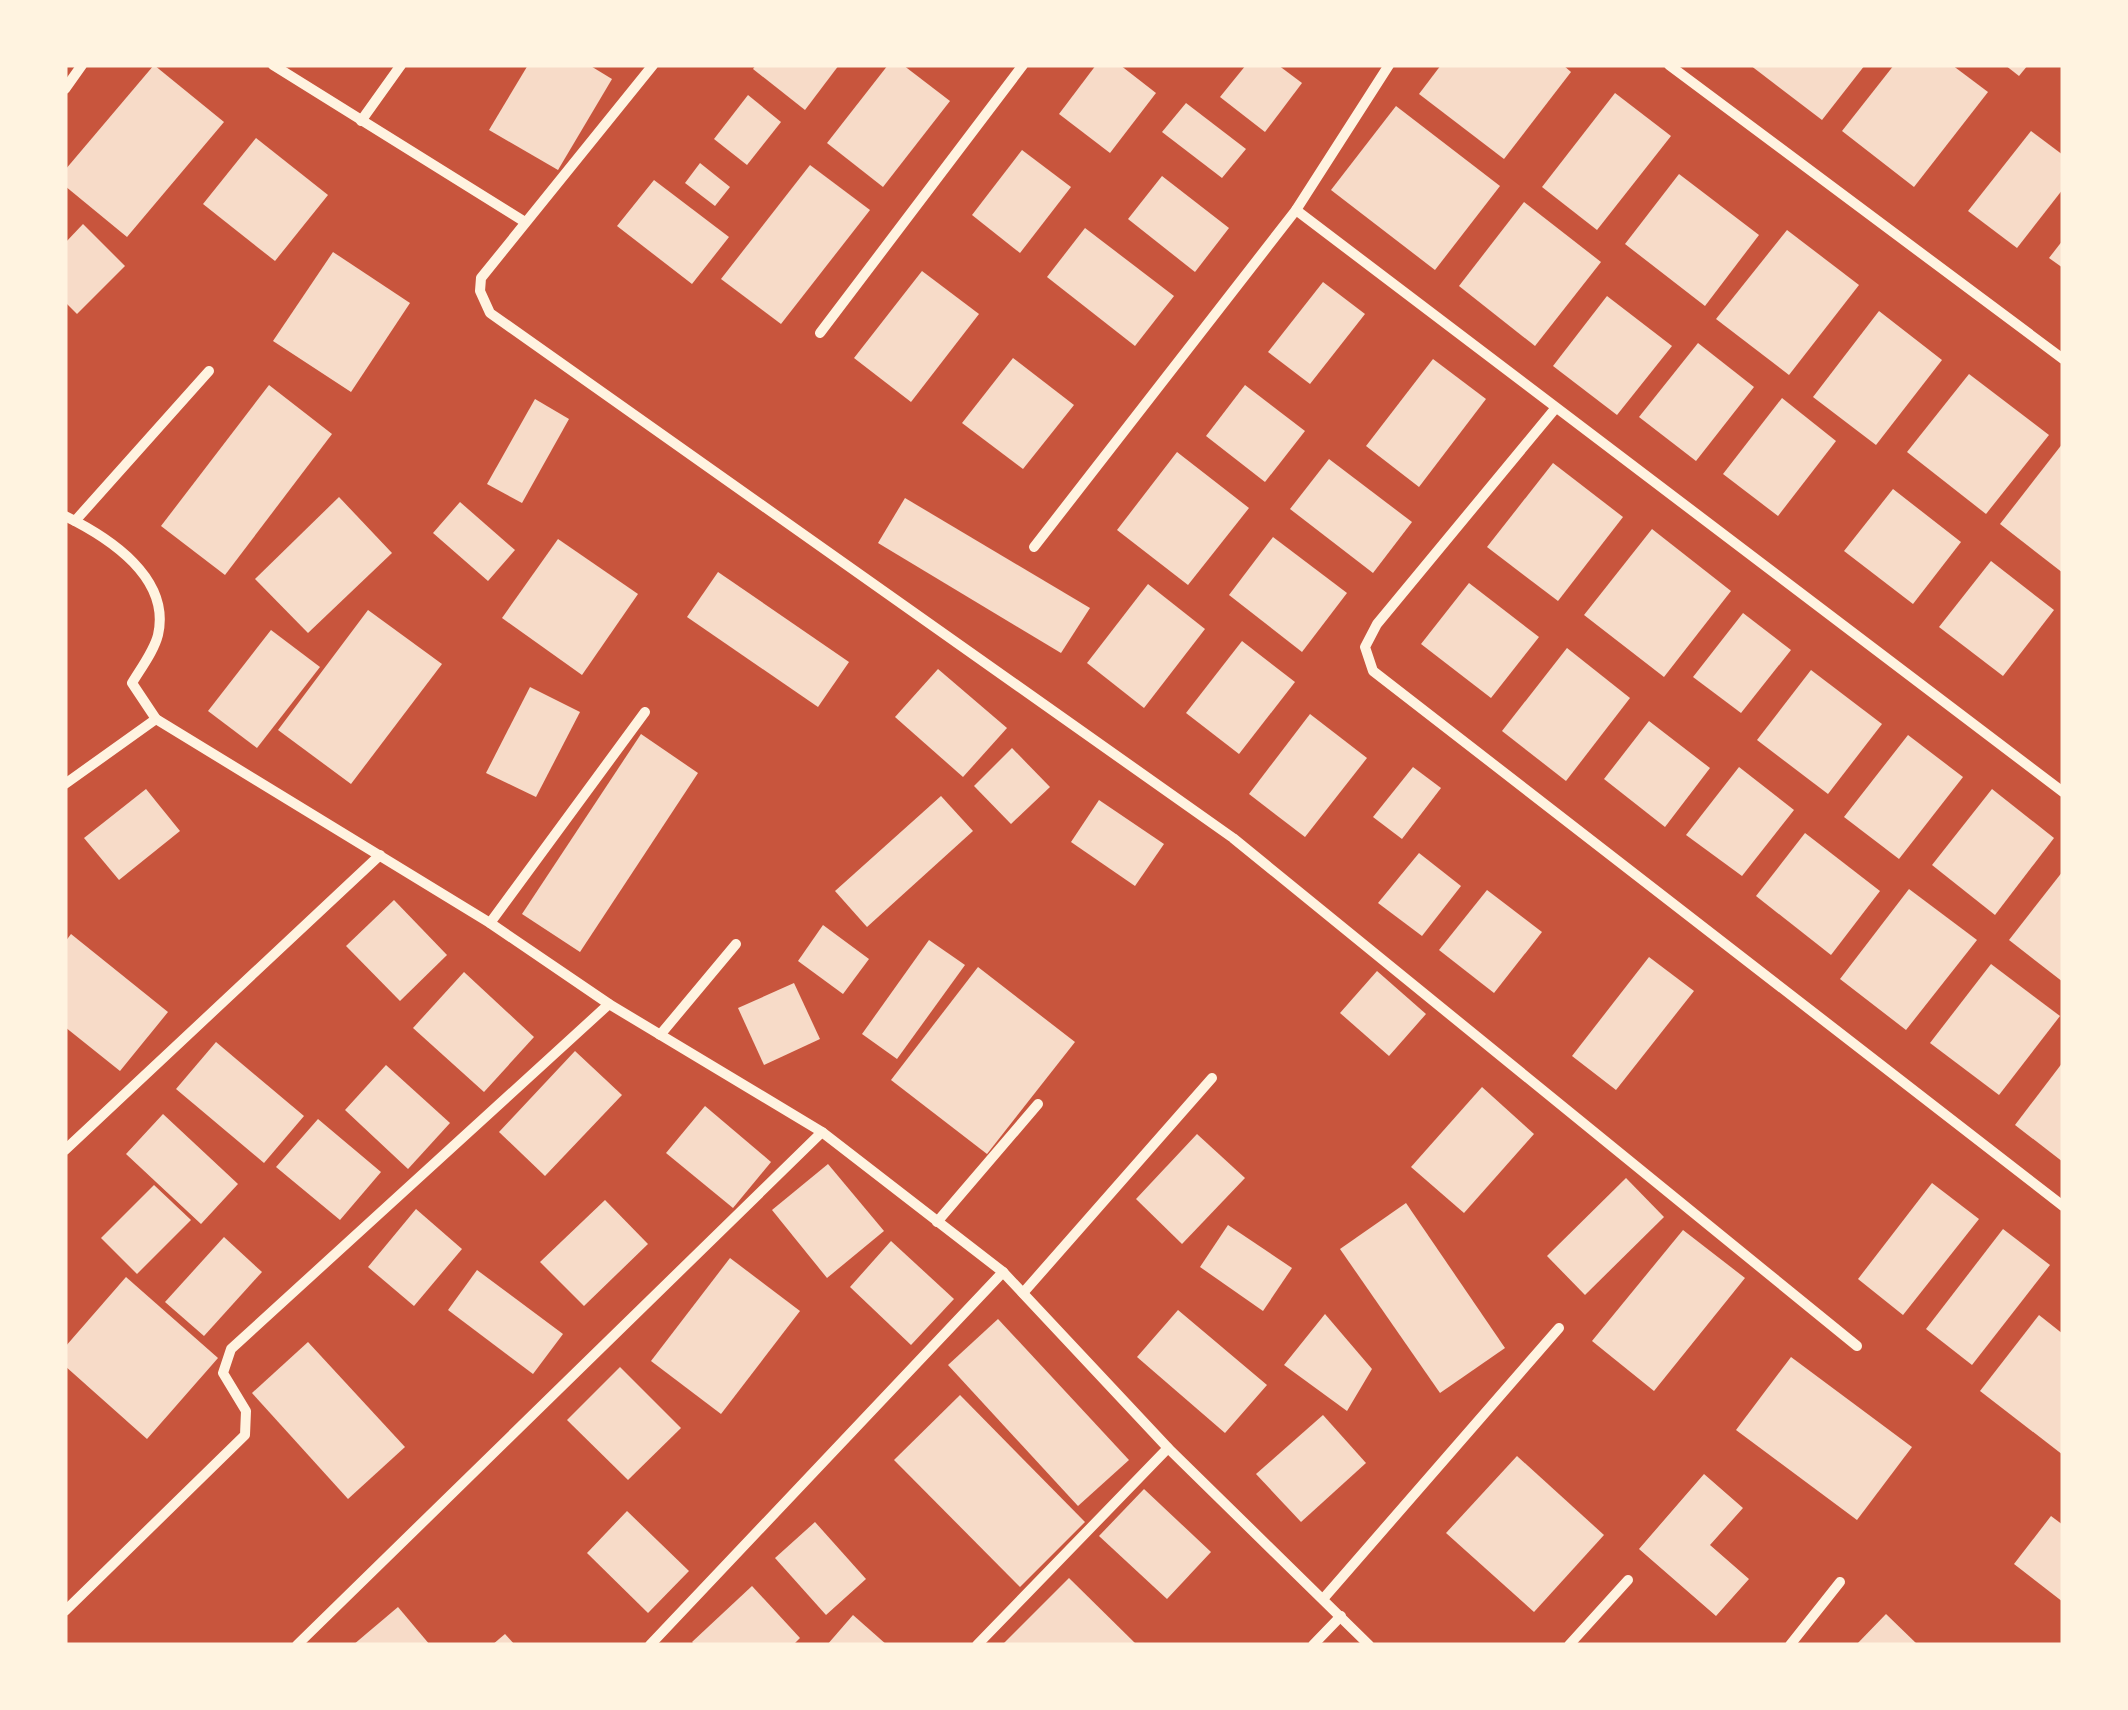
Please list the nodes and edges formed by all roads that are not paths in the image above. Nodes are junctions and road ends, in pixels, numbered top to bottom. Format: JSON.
{"nodes":[{"id":1,"x":82,"y":65,"type":"edge"},
{"id":2,"x":273,"y":65,"type":"edge"},
{"id":3,"x":402,"y":65,"type":"edge"},
{"id":4,"x":652,"y":65,"type":"edge"},
{"id":5,"x":1022,"y":65,"type":"edge"},
{"id":6,"x":1390,"y":65,"type":"edge"},
{"id":7,"x":1669,"y":65,"type":"edge"},
{"id":8,"x":65,"y":89,"type":"edge"},
{"id":9,"x":361,"y":120,"type":"junction"},
{"id":10,"x":1296,"y":210,"type":"junction"},
{"id":11,"x":524,"y":222,"type":"junction"},
{"id":12,"x":820,"y":332,"type":"dead end"},
{"id":13,"x":2063,"y":360,"type":"edge"},
{"id":14,"x":209,"y":371,"type":"dead end"},
{"id":15,"x":1554,"y":410,"type":"junction"},
{"id":16,"x":70,"y":518,"type":"edge"},
{"id":17,"x":1034,"y":547,"type":"dead end"},
{"id":18,"x":645,"y":712,"type":"dead end"},
{"id":19,"x":156,"y":718,"type":"junction"},
{"id":20,"x":65,"y":784,"type":"edge"},
{"id":21,"x":2063,"y":792,"type":"edge"},
{"id":22,"x":380,"y":855,"type":"junction"},
{"id":23,"x":490,"y":923,"type":"junction"},
{"id":24,"x":736,"y":944,"type":"dead end"},
{"id":25,"x":609,"y":1004,"type":"junction"},
{"id":26,"x":660,"y":1035,"type":"junction"},
{"id":27,"x":1212,"y":1078,"type":"dead end"},
{"id":28,"x":1038,"y":1104,"type":"dead end"},
{"id":29,"x":822,"y":1132,"type":"junction"},
{"id":30,"x":65,"y":1150,"type":"edge"},
{"id":31,"x":2063,"y":1206,"type":"edge"},
{"id":32,"x":938,"y":1222,"type":"junction"},
{"id":33,"x":1003,"y":1272,"type":"junction"},
{"id":34,"x":1023,"y":1293,"type":"junction"},
{"id":35,"x":1559,"y":1328,"type":"dead end"},
{"id":36,"x":1857,"y":1346,"type":"dead end"},
{"id":37,"x":1168,"y":1448,"type":"junction"},
{"id":38,"x":1628,"y":1580,"type":"dead end"},
{"id":39,"x":1840,"y":1582,"type":"dead end"},
{"id":40,"x":1323,"y":1599,"type":"junction"},
{"id":41,"x":65,"y":1611,"type":"edge"},
{"id":42,"x":1341,"y":1616,"type":"junction"},
{"id":43,"x":296,"y":1645,"type":"edge"},
{"id":44,"x":650,"y":1645,"type":"edge"},
{"id":45,"x":978,"y":1645,"type":"edge"},
{"id":46,"x":1313,"y":1645,"type":"edge"},
{"id":47,"x":1369,"y":1645,"type":"edge"},
{"id":48,"x":1569,"y":1645,"type":"edge"},
{"id":49,"x":1790,"y":1645,"type":"edge"}],
"edges":[{"from":1,"to":8,"type":"street"},
{"from":2,"to":9,"type":"street"},
{"from":3,"to":9,"type":"street"},
{"from":4,"to":11,"type":"street"},
{"from":5,"to":12,"type":"street"},
{"from":6,"to":10,"type":"street"},
{"from":7,"to":13,"type":"street"},
{"from":9,"to":11,"type":"street"},
{"from":10,"to":15,"type":"street"},
{"from":10,"to":17,"type":"street"},
{"from":11,"to":36,"type":"street"},
{"from":14,"to":16,"type":"street"},
{"from":15,"to":21,"type":"street"},
{"from":15,"to":31,"type":"street"},
{"from":16,"to":19,"type":"street"},
{"from":18,"to":23,"type":"street"},
{"from":19,"to":20,"type":"street"},
{"from":19,"to":22,"type":"street"},
{"from":22,"to":23,"type":"street"},
{"from":22,"to":30,"type":"street"},
{"from":23,"to":25,"type":"street"},
{"from":24,"to":26,"type":"street"},
{"from":25,"to":26,"type":"street"},
{"from":25,"to":41,"type":"street"},
{"from":26,"to":29,"type":"street"},
{"from":27,"to":34,"type":"street"},
{"from":28,"to":32,"type":"street"},
{"from":29,"to":32,"type":"street"},
{"from":29,"to":43,"type":"street"},
{"from":32,"to":33,"type":"street"},
{"from":33,"to":34,"type":"street"},
{"from":33,"to":44,"type":"street"},
{"from":34,"to":37,"type":"street"},
{"from":35,"to":40,"type":"street"},
{"from":37,"to":40,"type":"street"},
{"from":37,"to":45,"type":"street"},
{"from":38,"to":48,"type":"street"},
{"from":39,"to":49,"type":"street"},
{"from":40,"to":42,"type":"street"},
{"from":42,"to":46,"type":"street"},
{"from":42,"to":47,"type":"street"}]}
